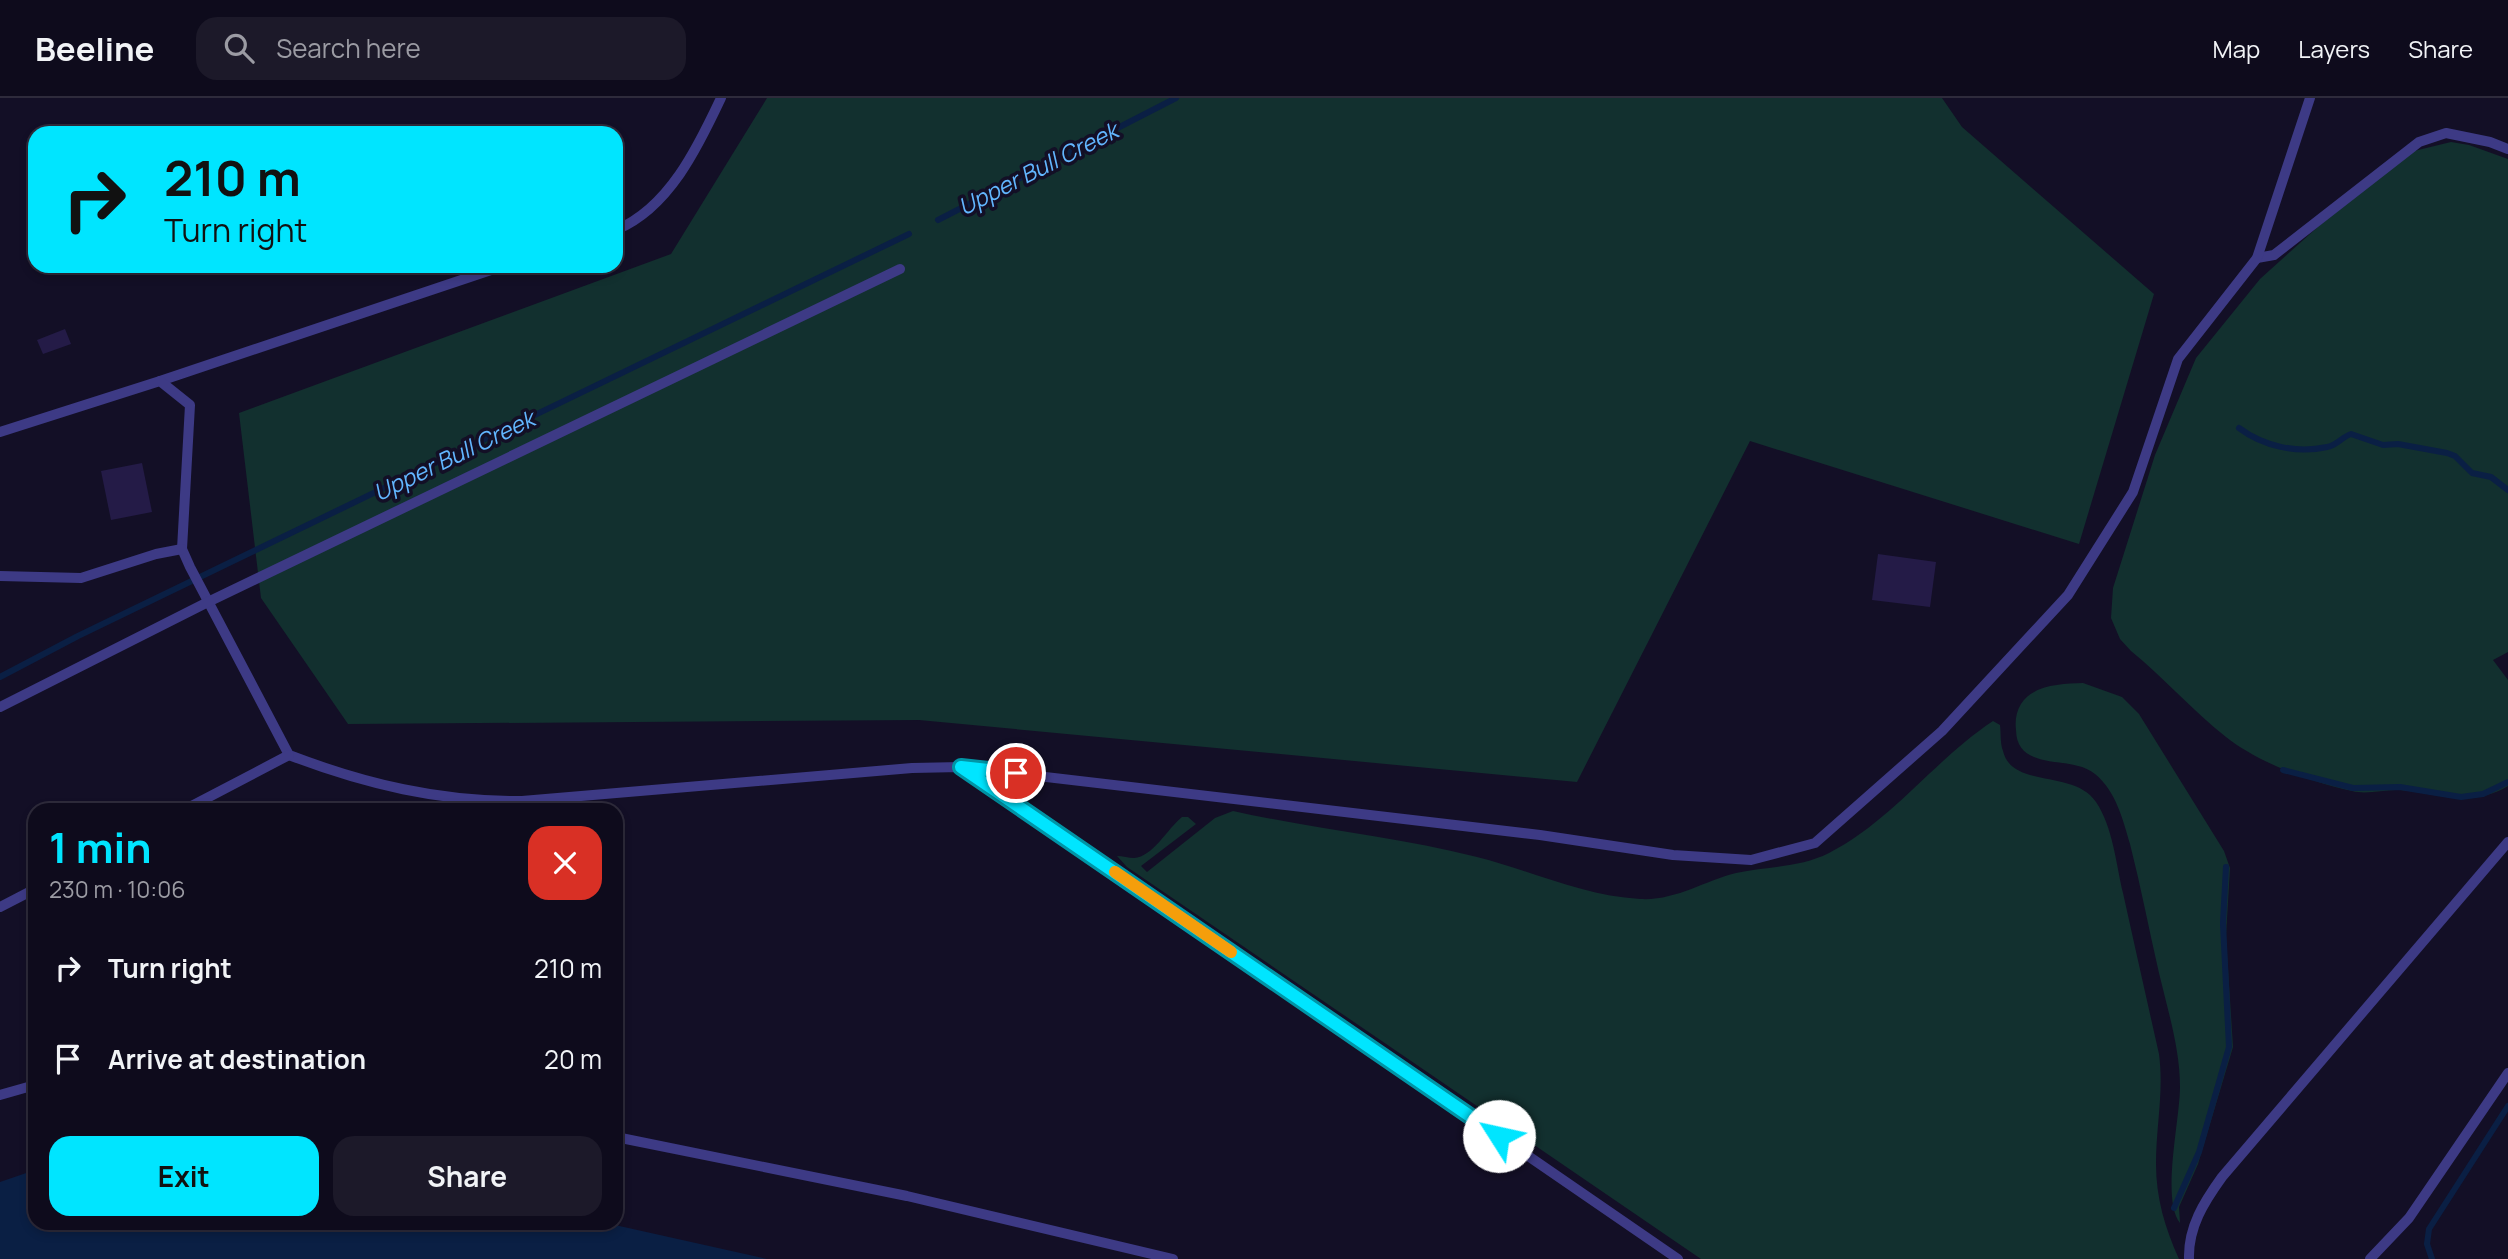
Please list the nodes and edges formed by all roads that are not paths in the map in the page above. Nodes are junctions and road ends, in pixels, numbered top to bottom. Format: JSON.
{"nodes":[{"id":1,"x":721,"y":98,"type":"edge"},
{"id":2,"x":2310,"y":98,"type":"edge"},
{"id":3,"x":2508,"y":149,"type":"edge"},
{"id":4,"x":623,"y":227,"type":"edge"},
{"id":5,"x":2257,"y":258,"type":"junction"},
{"id":6,"x":900,"y":269,"type":"dead end"},
{"id":7,"x":482,"y":273,"type":"edge"},
{"id":8,"x":160,"y":381,"type":"junction"},
{"id":9,"x":0,"y":432,"type":"edge"},
{"id":10,"x":182,"y":549,"type":"junction"},
{"id":11,"x":0,"y":576,"type":"edge"},
{"id":12,"x":206,"y":597,"type":"junction"},
{"id":13,"x":0,"y":707,"type":"edge"},
{"id":14,"x":289,"y":755,"type":"junction"},
{"id":15,"x":961,"y":767,"type":"junction"},
{"id":16,"x":197,"y":803,"type":"edge"},
{"id":17,"x":2508,"y":842,"type":"edge"},
{"id":18,"x":28,"y":893,"type":"edge"},
{"id":19,"x":0,"y":907,"type":"edge"},
{"id":20,"x":2508,"y":1073,"type":"edge"},
{"id":21,"x":28,"y":1087,"type":"edge"},
{"id":22,"x":0,"y":1095,"type":"edge"},
{"id":23,"x":623,"y":1138,"type":"edge"},
{"id":24,"x":1173,"y":1259,"type":"edge"},
{"id":25,"x":1678,"y":1259,"type":"edge"},
{"id":26,"x":2189,"y":1259,"type":"edge"},
{"id":27,"x":2370,"y":1259,"type":"edge"}],
"edges":[{"from":1,"to":4,"type":"lane"},
{"from":2,"to":5,"type":"lane"},
{"from":3,"to":5,"type":"lane"},
{"from":5,"to":15,"type":"lane"},
{"from":6,"to":12,"type":"lane"},
{"from":7,"to":8,"type":"lane"},
{"from":8,"to":9,"type":"lane"},
{"from":8,"to":10,"type":"lane"},
{"from":10,"to":11,"type":"lane"},
{"from":10,"to":12,"type":"lane"},
{"from":12,"to":13,"type":"lane"},
{"from":12,"to":14,"type":"lane"},
{"from":14,"to":15,"type":"lane"},
{"from":14,"to":16,"type":"lane"},
{"from":15,"to":25,"type":"lane"},
{"from":17,"to":26,"type":"lane"},
{"from":18,"to":19,"type":"lane"},
{"from":20,"to":27,"type":"lane"},
{"from":21,"to":22,"type":"lane"},
{"from":23,"to":24,"type":"lane"}]}
